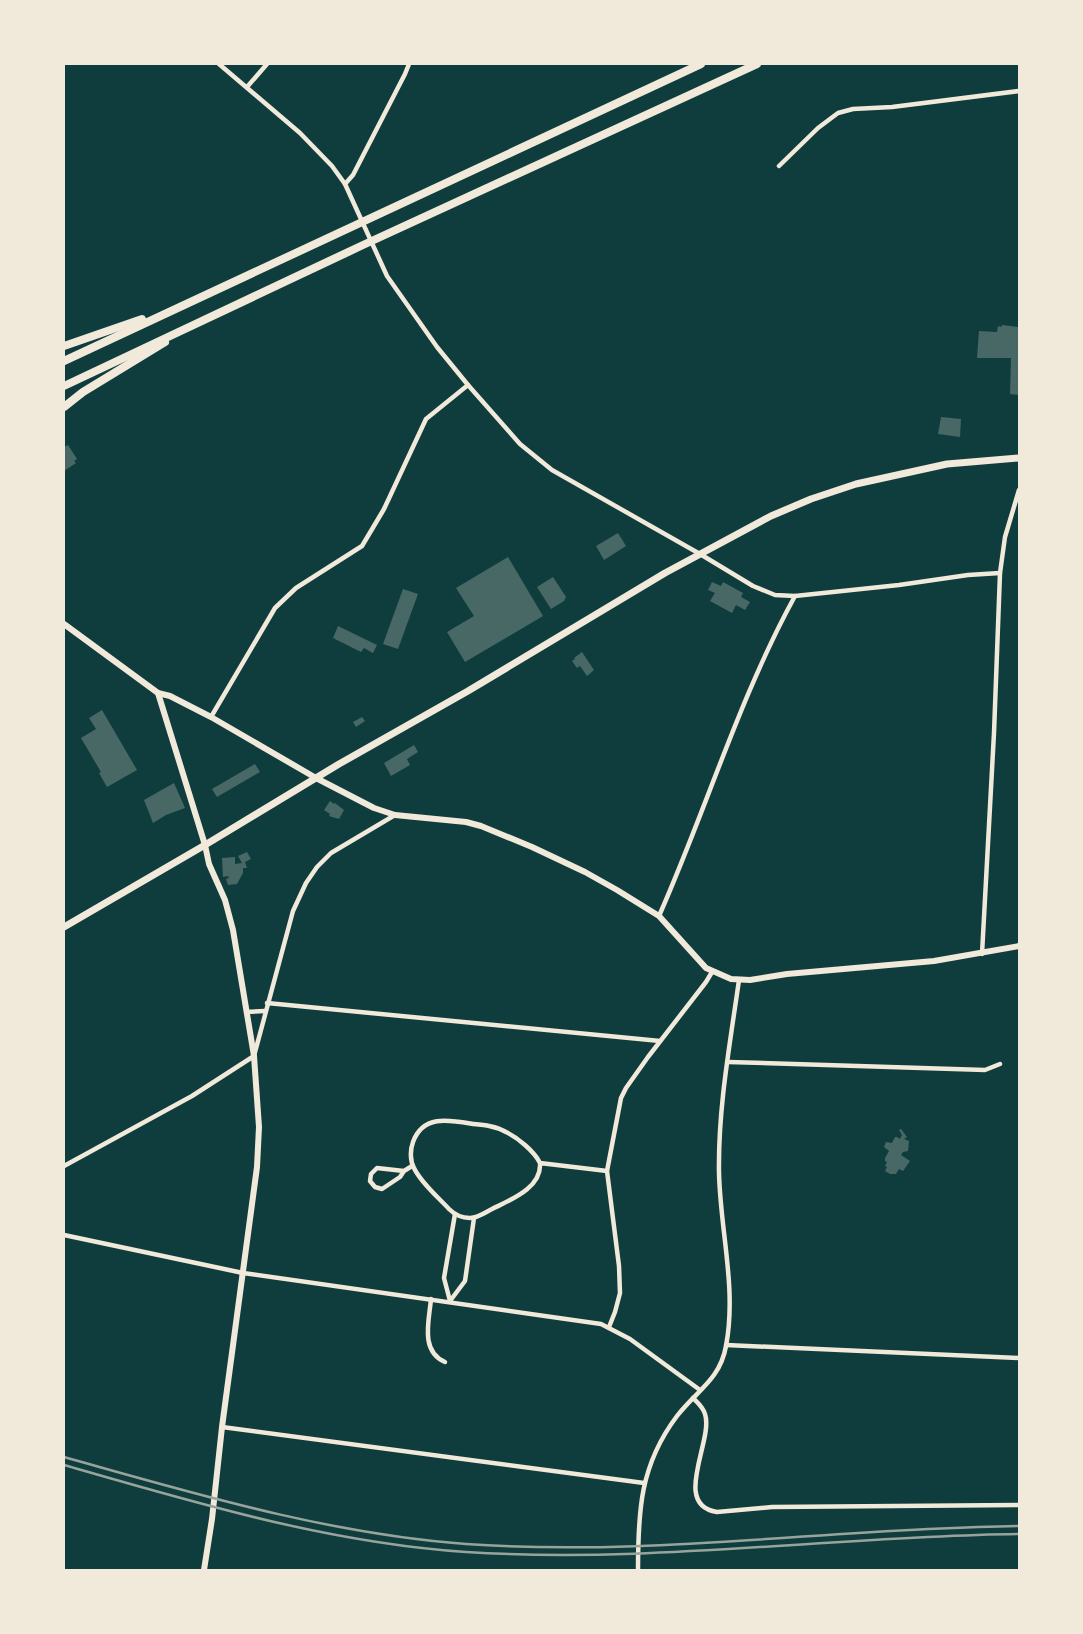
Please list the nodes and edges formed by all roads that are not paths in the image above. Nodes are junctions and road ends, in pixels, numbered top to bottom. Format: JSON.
{"nodes":[{"id":1,"x":219,"y":64,"type":"edge"},
{"id":2,"x":267,"y":64,"type":"edge"},
{"id":3,"x":409,"y":64,"type":"edge"},
{"id":4,"x":701,"y":64,"type":"edge"},
{"id":5,"x":757,"y":64,"type":"edge"},
{"id":6,"x":247,"y":87,"type":"junction"},
{"id":7,"x":1019,"y":91,"type":"edge"},
{"id":8,"x":779,"y":166,"type":"dead end"},
{"id":9,"x":345,"y":184,"type":"junction"},
{"id":10,"x":186,"y":303,"type":"junction"},
{"id":11,"x":202,"y":320,"type":"junction"},
{"id":12,"x":64,"y":346,"type":"edge"},
{"id":13,"x":64,"y":361,"type":"edge"},
{"id":14,"x":468,"y":385,"type":"junction"},
{"id":15,"x":64,"y":386,"type":"edge"},
{"id":16,"x":64,"y":407,"type":"edge"},
{"id":17,"x":1019,"y":458,"type":"edge"},
{"id":18,"x":1019,"y":490,"type":"edge"},
{"id":19,"x":700,"y":554,"type":"junction"},
{"id":20,"x":1000,"y":573,"type":"junction"},
{"id":21,"x":795,"y":596,"type":"junction"},
{"id":22,"x":64,"y":624,"type":"edge"},
{"id":23,"x":158,"y":693,"type":"junction"},
{"id":24,"x":211,"y":717,"type":"junction"},
{"id":25,"x":316,"y":778,"type":"junction"},
{"id":26,"x":395,"y":815,"type":"junction"},
{"id":27,"x":205,"y":845,"type":"junction"},
{"id":28,"x":659,"y":916,"type":"junction"},
{"id":29,"x":64,"y":927,"type":"edge"},
{"id":30,"x":1019,"y":946,"type":"edge"},
{"id":31,"x":982,"y":954,"type":"junction"},
{"id":32,"x":712,"y":972,"type":"junction"},
{"id":33,"x":739,"y":980,"type":"junction"},
{"id":34,"x":267,"y":1002,"type":"junction"},
{"id":35,"x":265,"y":1011,"type":"junction"},
{"id":36,"x":246,"y":1012,"type":"junction"},
{"id":37,"x":660,"y":1040,"type":"junction"},
{"id":38,"x":254,"y":1056,"type":"junction"},
{"id":39,"x":728,"y":1062,"type":"junction"},
{"id":40,"x":1000,"y":1064,"type":"dead end"},
{"id":41,"x":540,"y":1163,"type":"junction"},
{"id":42,"x":64,"y":1166,"type":"edge"},
{"id":43,"x":412,"y":1166,"type":"junction"},
{"id":44,"x":404,"y":1171,"type":"junction"},
{"id":45,"x":607,"y":1171,"type":"junction"},
{"id":46,"x":455,"y":1214,"type":"junction"},
{"id":47,"x":474,"y":1218,"type":"junction"},
{"id":48,"x":64,"y":1235,"type":"edge"},
{"id":49,"x":243,"y":1273,"type":"junction"},
{"id":50,"x":430,"y":1299,"type":"junction"},
{"id":51,"x":450,"y":1301,"type":"junction"},
{"id":52,"x":609,"y":1327,"type":"junction"},
{"id":53,"x":726,"y":1345,"type":"junction"},
{"id":54,"x":1019,"y":1358,"type":"edge"},
{"id":55,"x":445,"y":1362,"type":"dead end"},
{"id":56,"x":700,"y":1390,"type":"junction"},
{"id":57,"x":693,"y":1398,"type":"junction"},
{"id":58,"x":222,"y":1426,"type":"junction"},
{"id":59,"x":644,"y":1483,"type":"junction"},
{"id":60,"x":1019,"y":1505,"type":"edge"},
{"id":61,"x":204,"y":1570,"type":"edge"},
{"id":62,"x":638,"y":1570,"type":"edge"}],
"edges":[{"from":1,"to":6,"type":"street"},
{"from":2,"to":6,"type":"street"},
{"from":3,"to":9,"type":"street"},
{"from":4,"to":10,"type":"highway"},
{"from":5,"to":11,"type":"highway"},
{"from":6,"to":9,"type":"street"},
{"from":7,"to":8,"type":"street"},
{"from":9,"to":14,"type":"street"},
{"from":10,"to":12,"type":"highway"},
{"from":10,"to":13,"type":"highway"},
{"from":11,"to":15,"type":"highway"},
{"from":11,"to":16,"type":"highway"},
{"from":14,"to":19,"type":"street"},
{"from":14,"to":24,"type":"street"},
{"from":17,"to":19,"type":"main road"},
{"from":18,"to":20,"type":"street"},
{"from":19,"to":21,"type":"street"},
{"from":19,"to":25,"type":"main road"},
{"from":20,"to":21,"type":"street"},
{"from":20,"to":31,"type":"street"},
{"from":21,"to":28,"type":"street"},
{"from":22,"to":23,"type":"main road"},
{"from":23,"to":24,"type":"main road"},
{"from":23,"to":27,"type":"main road"},
{"from":24,"to":25,"type":"main road"},
{"from":25,"to":26,"type":"main road"},
{"from":25,"to":27,"type":"main road"},
{"from":26,"to":28,"type":"main road"},
{"from":26,"to":34,"type":"street"},
{"from":27,"to":29,"type":"main road"},
{"from":27,"to":36,"type":"main road"},
{"from":28,"to":32,"type":"main road"},
{"from":30,"to":31,"type":"main road"},
{"from":31,"to":33,"type":"main road"},
{"from":32,"to":33,"type":"main road"},
{"from":32,"to":37,"type":"street"},
{"from":33,"to":39,"type":"street"},
{"from":34,"to":35,"type":"street"},
{"from":34,"to":37,"type":"street"},
{"from":35,"to":36,"type":"street"},
{"from":35,"to":38,"type":"street"},
{"from":36,"to":38,"type":"main road"},
{"from":37,"to":45,"type":"street"},
{"from":38,"to":42,"type":"street"},
{"from":38,"to":49,"type":"main road"},
{"from":39,"to":40,"type":"street"},
{"from":39,"to":53,"type":"street"},
{"from":41,"to":43,"type":"street"},
{"from":41,"to":45,"type":"street"},
{"from":41,"to":47,"type":"street"},
{"from":43,"to":44,"type":"street"},
{"from":43,"to":46,"type":"street"},
{"from":44,"to":44,"type":"street"},
{"from":45,"to":52,"type":"street"},
{"from":46,"to":47,"type":"street"},
{"from":46,"to":51,"type":"street"},
{"from":47,"to":51,"type":"street"},
{"from":48,"to":49,"type":"street"},
{"from":49,"to":50,"type":"street"},
{"from":49,"to":58,"type":"main road"},
{"from":50,"to":51,"type":"street"},
{"from":50,"to":55,"type":"street"},
{"from":51,"to":52,"type":"street"},
{"from":52,"to":56,"type":"street"},
{"from":53,"to":54,"type":"street"},
{"from":53,"to":56,"type":"street"},
{"from":56,"to":57,"type":"street"},
{"from":57,"to":59,"type":"street"},
{"from":57,"to":60,"type":"street"},
{"from":58,"to":59,"type":"street"},
{"from":58,"to":61,"type":"main road"},
{"from":59,"to":62,"type":"street"}]}
